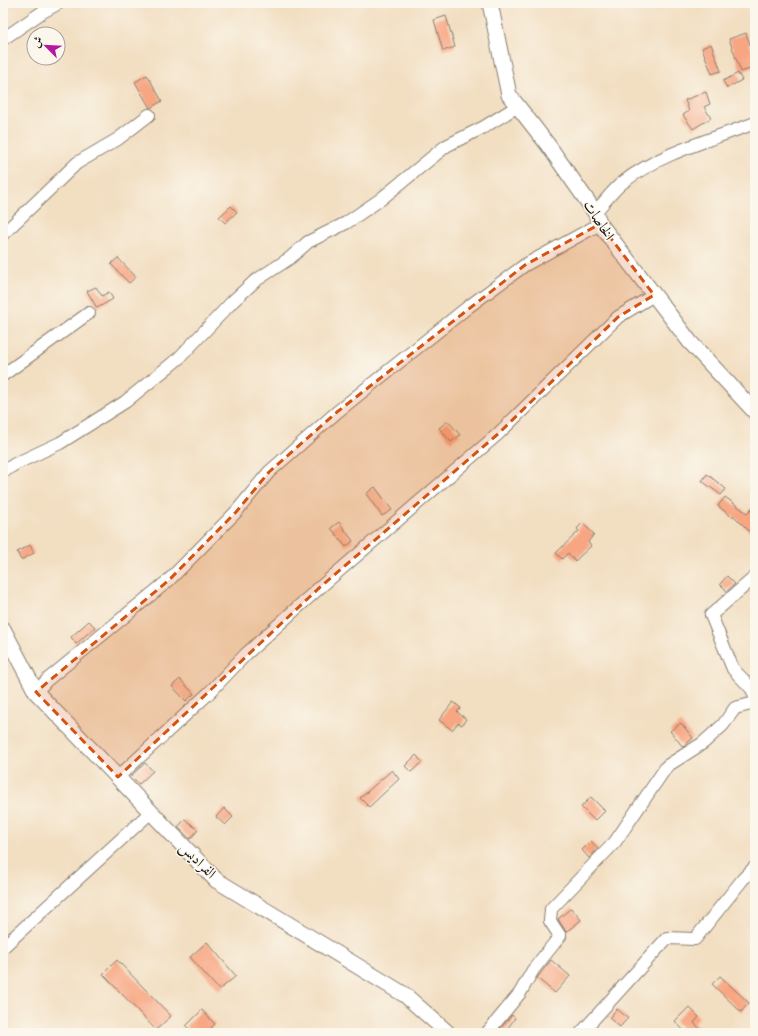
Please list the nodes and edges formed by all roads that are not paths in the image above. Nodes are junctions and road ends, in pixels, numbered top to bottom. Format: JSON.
{"nodes":[{"id":1,"x":59,"y":3,"type":"edge"},
{"id":2,"x":490,"y":3,"type":"edge"},
{"id":3,"x":3,"y":39,"type":"edge"},
{"id":4,"x":518,"y":106,"type":"junction"},
{"id":5,"x":149,"y":115,"type":"dead end"},
{"id":6,"x":755,"y":123,"type":"edge"},
{"id":7,"x":597,"y":218,"type":"junction"},
{"id":8,"x":3,"y":234,"type":"edge"},
{"id":9,"x":654,"y":295,"type":"junction"},
{"id":10,"x":89,"y":313,"type":"dead end"},
{"id":11,"x":3,"y":375,"type":"edge"},
{"id":12,"x":755,"y":412,"type":"edge"},
{"id":13,"x":3,"y":472,"type":"edge"},
{"id":14,"x":755,"y":577,"type":"edge"},
{"id":15,"x":3,"y":629,"type":"edge"},
{"id":16,"x":36,"y":692,"type":"junction"},
{"id":17,"x":755,"y":697,"type":"edge"},
{"id":18,"x":755,"y":702,"type":"edge"},
{"id":19,"x":118,"y":778,"type":"junction"},
{"id":20,"x":151,"y":812,"type":"junction"},
{"id":21,"x":755,"y":867,"type":"edge"},
{"id":22,"x":3,"y":947,"type":"edge"},
{"id":23,"x":448,"y":1033,"type":"edge"},
{"id":24,"x":487,"y":1033,"type":"edge"},
{"id":25,"x":581,"y":1033,"type":"edge"}],
"edges":[{"from":1,"to":3,"type":"street"},
{"from":2,"to":4,"type":"street","name":"الخاصات"},
{"from":4,"to":7,"type":"street","name":"الخاصات"},
{"from":4,"to":13,"type":"street"},
{"from":5,"to":8,"type":"street"},
{"from":6,"to":7,"type":"street"},
{"from":7,"to":9,"type":"street","name":"الخاصات"},
{"from":7,"to":16,"type":"street"},
{"from":9,"to":12,"type":"street","name":"الخاصات"},
{"from":9,"to":19,"type":"street"},
{"from":10,"to":11,"type":"street"},
{"from":14,"to":17,"type":"street"},
{"from":15,"to":16,"type":"street","name":"الفراديس"},
{"from":16,"to":19,"type":"street","name":"الفراديس"},
{"from":18,"to":24,"type":"street"},
{"from":19,"to":20,"type":"street","name":"الفراديس"},
{"from":20,"to":22,"type":"street"},
{"from":20,"to":23,"type":"street","name":"الفراديس"},
{"from":21,"to":25,"type":"street"}]}
